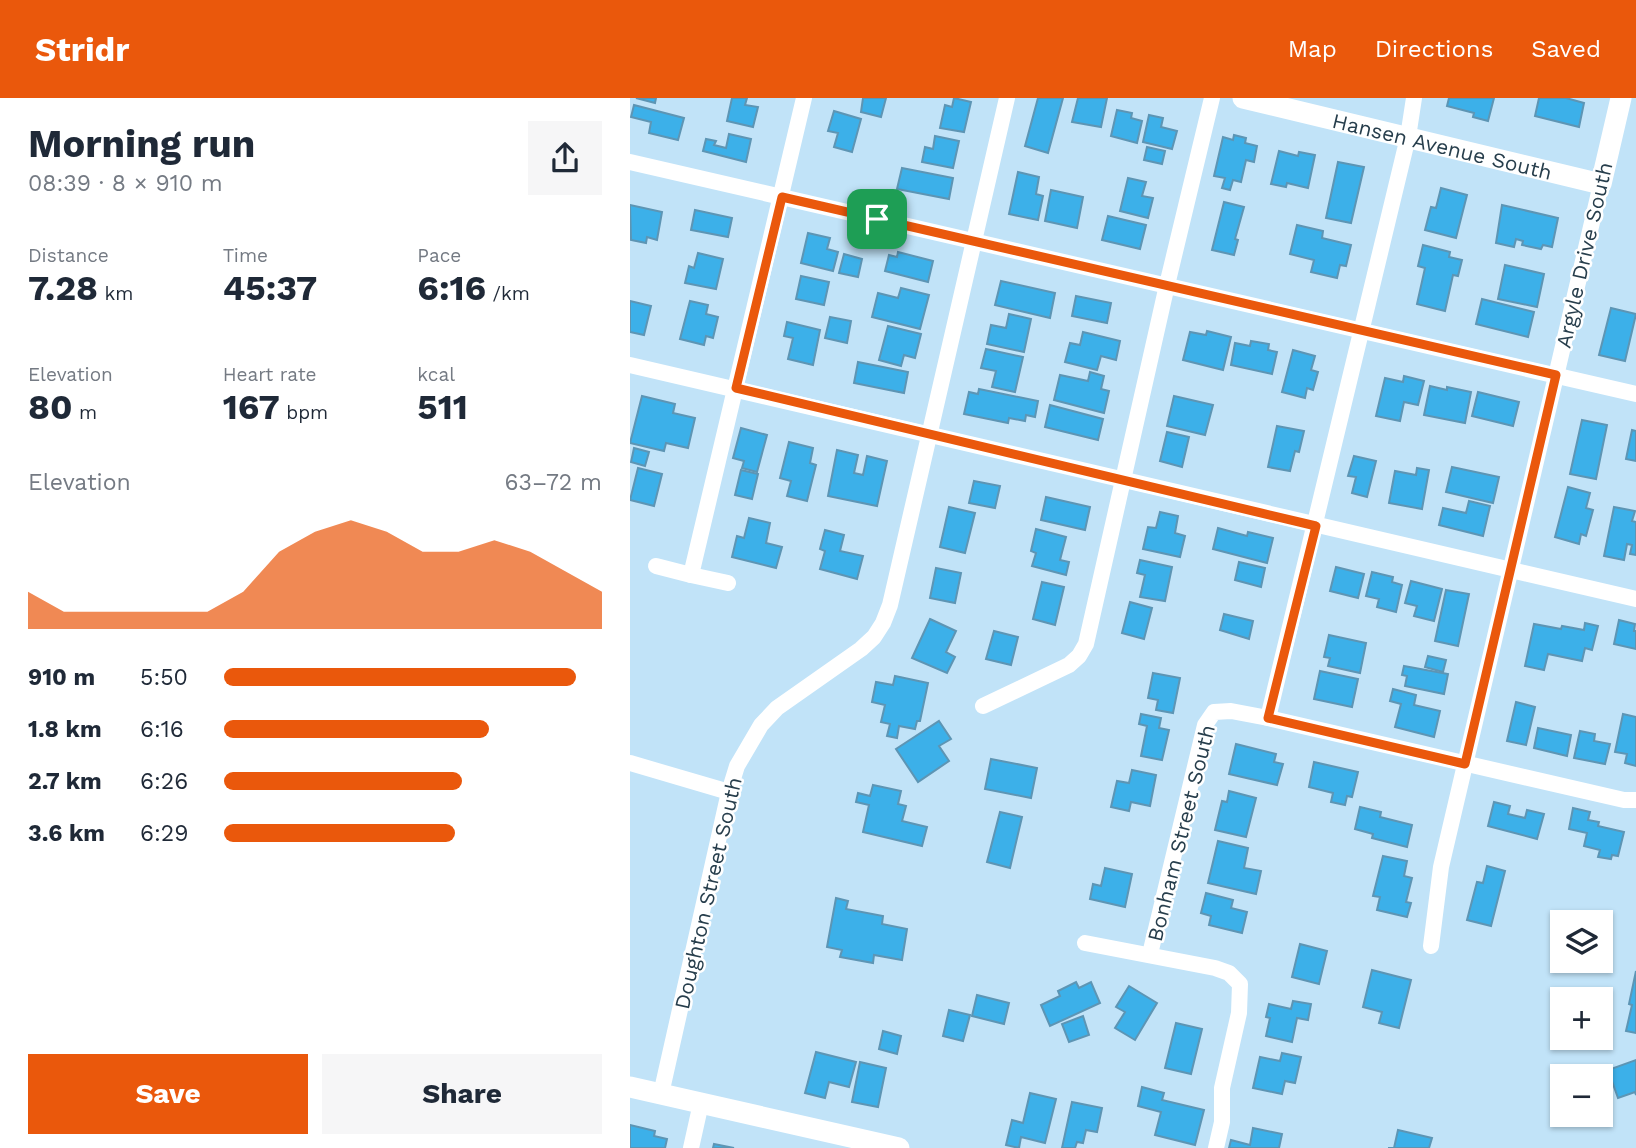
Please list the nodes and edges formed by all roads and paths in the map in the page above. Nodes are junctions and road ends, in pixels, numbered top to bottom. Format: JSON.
{"nodes":[{"id":1,"x":804,"y":98,"type":"edge"},
{"id":2,"x":1007,"y":98,"type":"edge"},
{"id":3,"x":1213,"y":98,"type":"edge"},
{"id":4,"x":1242,"y":98,"type":"edge"},
{"id":5,"x":1414,"y":98,"type":"edge"},
{"id":6,"x":1621,"y":98,"type":"edge"},
{"id":7,"x":1408,"y":137,"type":"junction"},
{"id":8,"x":630,"y":162,"type":"edge"},
{"id":9,"x":1601,"y":184,"type":"junction"},
{"id":10,"x":782,"y":197,"type":"junction"},
{"id":11,"x":973,"y":241,"type":"junction"},
{"id":12,"x":1167,"y":285,"type":"junction"},
{"id":13,"x":1362,"y":330,"type":"junction"},
{"id":14,"x":630,"y":365,"type":"edge"},
{"id":15,"x":1556,"y":375,"type":"junction"},
{"id":16,"x":736,"y":388,"type":"junction"},
{"id":17,"x":1636,"y":394,"type":"edge"},
{"id":18,"x":929,"y":436,"type":"junction"},
{"id":19,"x":1122,"y":480,"type":"junction"},
{"id":20,"x":1316,"y":526,"type":"junction"},
{"id":21,"x":656,"y":566,"type":"dead end"},
{"id":22,"x":1512,"y":571,"type":"junction"},
{"id":23,"x":691,"y":575,"type":"junction"},
{"id":24,"x":728,"y":583,"type":"dead end"},
{"id":25,"x":1636,"y":599,"type":"edge"},
{"id":26,"x":983,"y":706,"type":"dead end"},
{"id":27,"x":1268,"y":718,"type":"junction"},
{"id":28,"x":630,"y":763,"type":"edge"},
{"id":29,"x":1465,"y":764,"type":"junction"},
{"id":30,"x":729,"y":792,"type":"junction"},
{"id":31,"x":1636,"y":800,"type":"edge"},
{"id":32,"x":1085,"y":943,"type":"dead end"},
{"id":33,"x":1431,"y":946,"type":"dead end"},
{"id":34,"x":1150,"y":954,"type":"junction"},
{"id":35,"x":630,"y":1087,"type":"edge"},
{"id":36,"x":661,"y":1094,"type":"junction"},
{"id":37,"x":701,"y":1102,"type":"junction"},
{"id":38,"x":691,"y":1148,"type":"edge"},
{"id":39,"x":900,"y":1148,"type":"edge"},
{"id":40,"x":1216,"y":1148,"type":"edge"}],
"edges":[{"from":1,"to":10,"type":"street"},
{"from":2,"to":11,"type":"street","name":"Doughton Street South"},
{"from":3,"to":12,"type":"street"},
{"from":4,"to":7,"type":"street","name":"Hansen Avenue South"},
{"from":5,"to":7,"type":"street"},
{"from":6,"to":9,"type":"street","name":"Argyle Drive South"},
{"from":7,"to":9,"type":"street","name":"Hansen Avenue South"},
{"from":7,"to":13,"type":"street"},
{"from":8,"to":10,"type":"street"},
{"from":9,"to":15,"type":"street","name":"Argyle Drive South"},
{"from":10,"to":11,"type":"street"},
{"from":10,"to":16,"type":"street"},
{"from":11,"to":12,"type":"street"},
{"from":11,"to":18,"type":"street","name":"Doughton Street South"},
{"from":12,"to":13,"type":"street"},
{"from":12,"to":19,"type":"street"},
{"from":13,"to":15,"type":"street"},
{"from":13,"to":20,"type":"street"},
{"from":14,"to":16,"type":"street"},
{"from":15,"to":17,"type":"street"},
{"from":15,"to":22,"type":"street","name":"Argyle Drive South"},
{"from":16,"to":18,"type":"street"},
{"from":16,"to":23,"type":"street"},
{"from":18,"to":19,"type":"street"},
{"from":18,"to":30,"type":"street","name":"Doughton Street South"},
{"from":19,"to":20,"type":"street"},
{"from":19,"to":26,"type":"street"},
{"from":20,"to":22,"type":"street"},
{"from":20,"to":27,"type":"street"},
{"from":21,"to":23,"type":"street"},
{"from":22,"to":25,"type":"street"},
{"from":22,"to":29,"type":"street","name":"Argyle Drive South"},
{"from":23,"to":24,"type":"street"},
{"from":27,"to":29,"type":"street"},
{"from":27,"to":34,"type":"street","name":"Bonham Street South"},
{"from":28,"to":30,"type":"street"},
{"from":29,"to":31,"type":"street"},
{"from":29,"to":33,"type":"street","name":"Argyle Drive South"},
{"from":30,"to":36,"type":"street","name":"Doughton Street South"},
{"from":32,"to":34,"type":"street"},
{"from":34,"to":40,"type":"street"},
{"from":35,"to":36,"type":"street"},
{"from":36,"to":37,"type":"street"},
{"from":37,"to":38,"type":"street"},
{"from":37,"to":39,"type":"street"}]}
